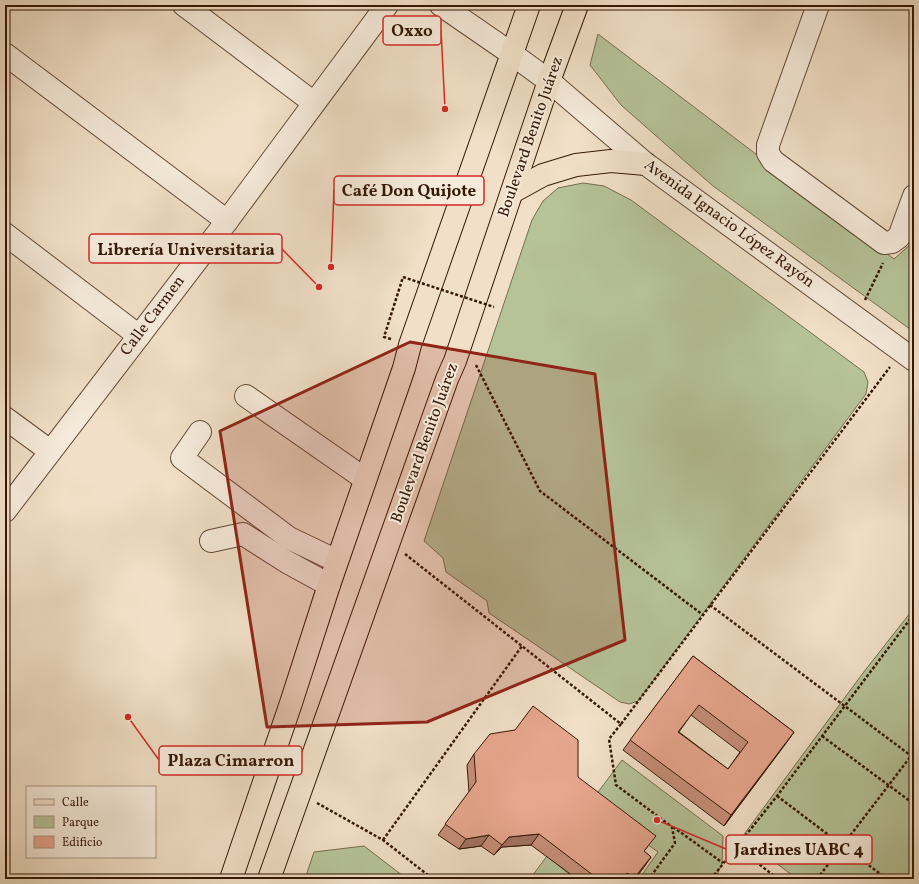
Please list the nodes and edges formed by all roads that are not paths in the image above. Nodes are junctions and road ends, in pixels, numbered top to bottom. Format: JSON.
{"nodes":[{"id":1,"x":184,"y":5,"type":"edge"},
{"id":2,"x":386,"y":5,"type":"edge"},
{"id":3,"x":441,"y":5,"type":"edge"},
{"id":4,"x":529,"y":5,"type":"edge"},
{"id":5,"x":577,"y":5,"type":"edge"},
{"id":6,"x":818,"y":5,"type":"edge"},
{"id":7,"x":5,"y":54,"type":"edge"},
{"id":8,"x":512,"y":54,"type":"junction"},
{"id":9,"x":549,"y":82,"type":"junction"},
{"id":10,"x":314,"y":103,"type":"junction"},
{"id":11,"x":646,"y":164,"type":"junction"},
{"id":12,"x":512,"y":192,"type":"junction"},
{"id":13,"x":914,"y":196,"type":"edge"},
{"id":14,"x":227,"y":221,"type":"junction"},
{"id":15,"x":5,"y":234,"type":"edge"},
{"id":16,"x":139,"y":336,"type":"junction"},
{"id":17,"x":908,"y":356,"type":"edge"},
{"id":18,"x":246,"y":396,"type":"dead end"},
{"id":19,"x":5,"y":418,"type":"edge"},
{"id":20,"x":200,"y":432,"type":"dead end"},
{"id":21,"x":50,"y":451,"type":"junction"},
{"id":22,"x":365,"y":479,"type":"junction"},
{"id":23,"x":5,"y":511,"type":"edge"},
{"id":24,"x":211,"y":541,"type":"dead end"},
{"id":25,"x":337,"y":561,"type":"junction"},
{"id":26,"x":329,"y":585,"type":"junction"},
{"id":27,"x":231,"y":879,"type":"edge"},
{"id":28,"x":269,"y":879,"type":"edge"}],
"edges":[{"from":1,"to":10,"type":"street"},
{"from":2,"to":10,"type":"street","name":"Calle Carmen"},
{"from":3,"to":8,"type":"street","name":"Avenida Ignacio López Rayón"},
{"from":4,"to":8,"type":"main road"},
{"from":5,"to":9,"type":"main road","name":"Boulevard Benito Juárez"},
{"from":6,"to":13,"type":"street"},
{"from":7,"to":14,"type":"street"},
{"from":8,"to":9,"type":"street","name":"Avenida Ignacio López Rayón"},
{"from":8,"to":22,"type":"main road"},
{"from":9,"to":11,"type":"street","name":"Avenida Ignacio López Rayón"},
{"from":9,"to":12,"type":"main road","name":"Boulevard Benito Juárez"},
{"from":10,"to":14,"type":"street","name":"Calle Carmen"},
{"from":11,"to":12,"type":"main road"},
{"from":11,"to":17,"type":"street","name":"Avenida Ignacio López Rayón"},
{"from":12,"to":28,"type":"main road","name":"Boulevard Benito Juárez"},
{"from":14,"to":16,"type":"street","name":"Calle Carmen"},
{"from":15,"to":16,"type":"street"},
{"from":16,"to":21,"type":"street","name":"Calle Carmen"},
{"from":18,"to":22,"type":"street"},
{"from":19,"to":21,"type":"street"},
{"from":20,"to":25,"type":"street"},
{"from":21,"to":23,"type":"street","name":"Calle Carmen"},
{"from":22,"to":25,"type":"main road"},
{"from":24,"to":26,"type":"street"},
{"from":25,"to":26,"type":"main road"},
{"from":26,"to":27,"type":"main road"}]}
